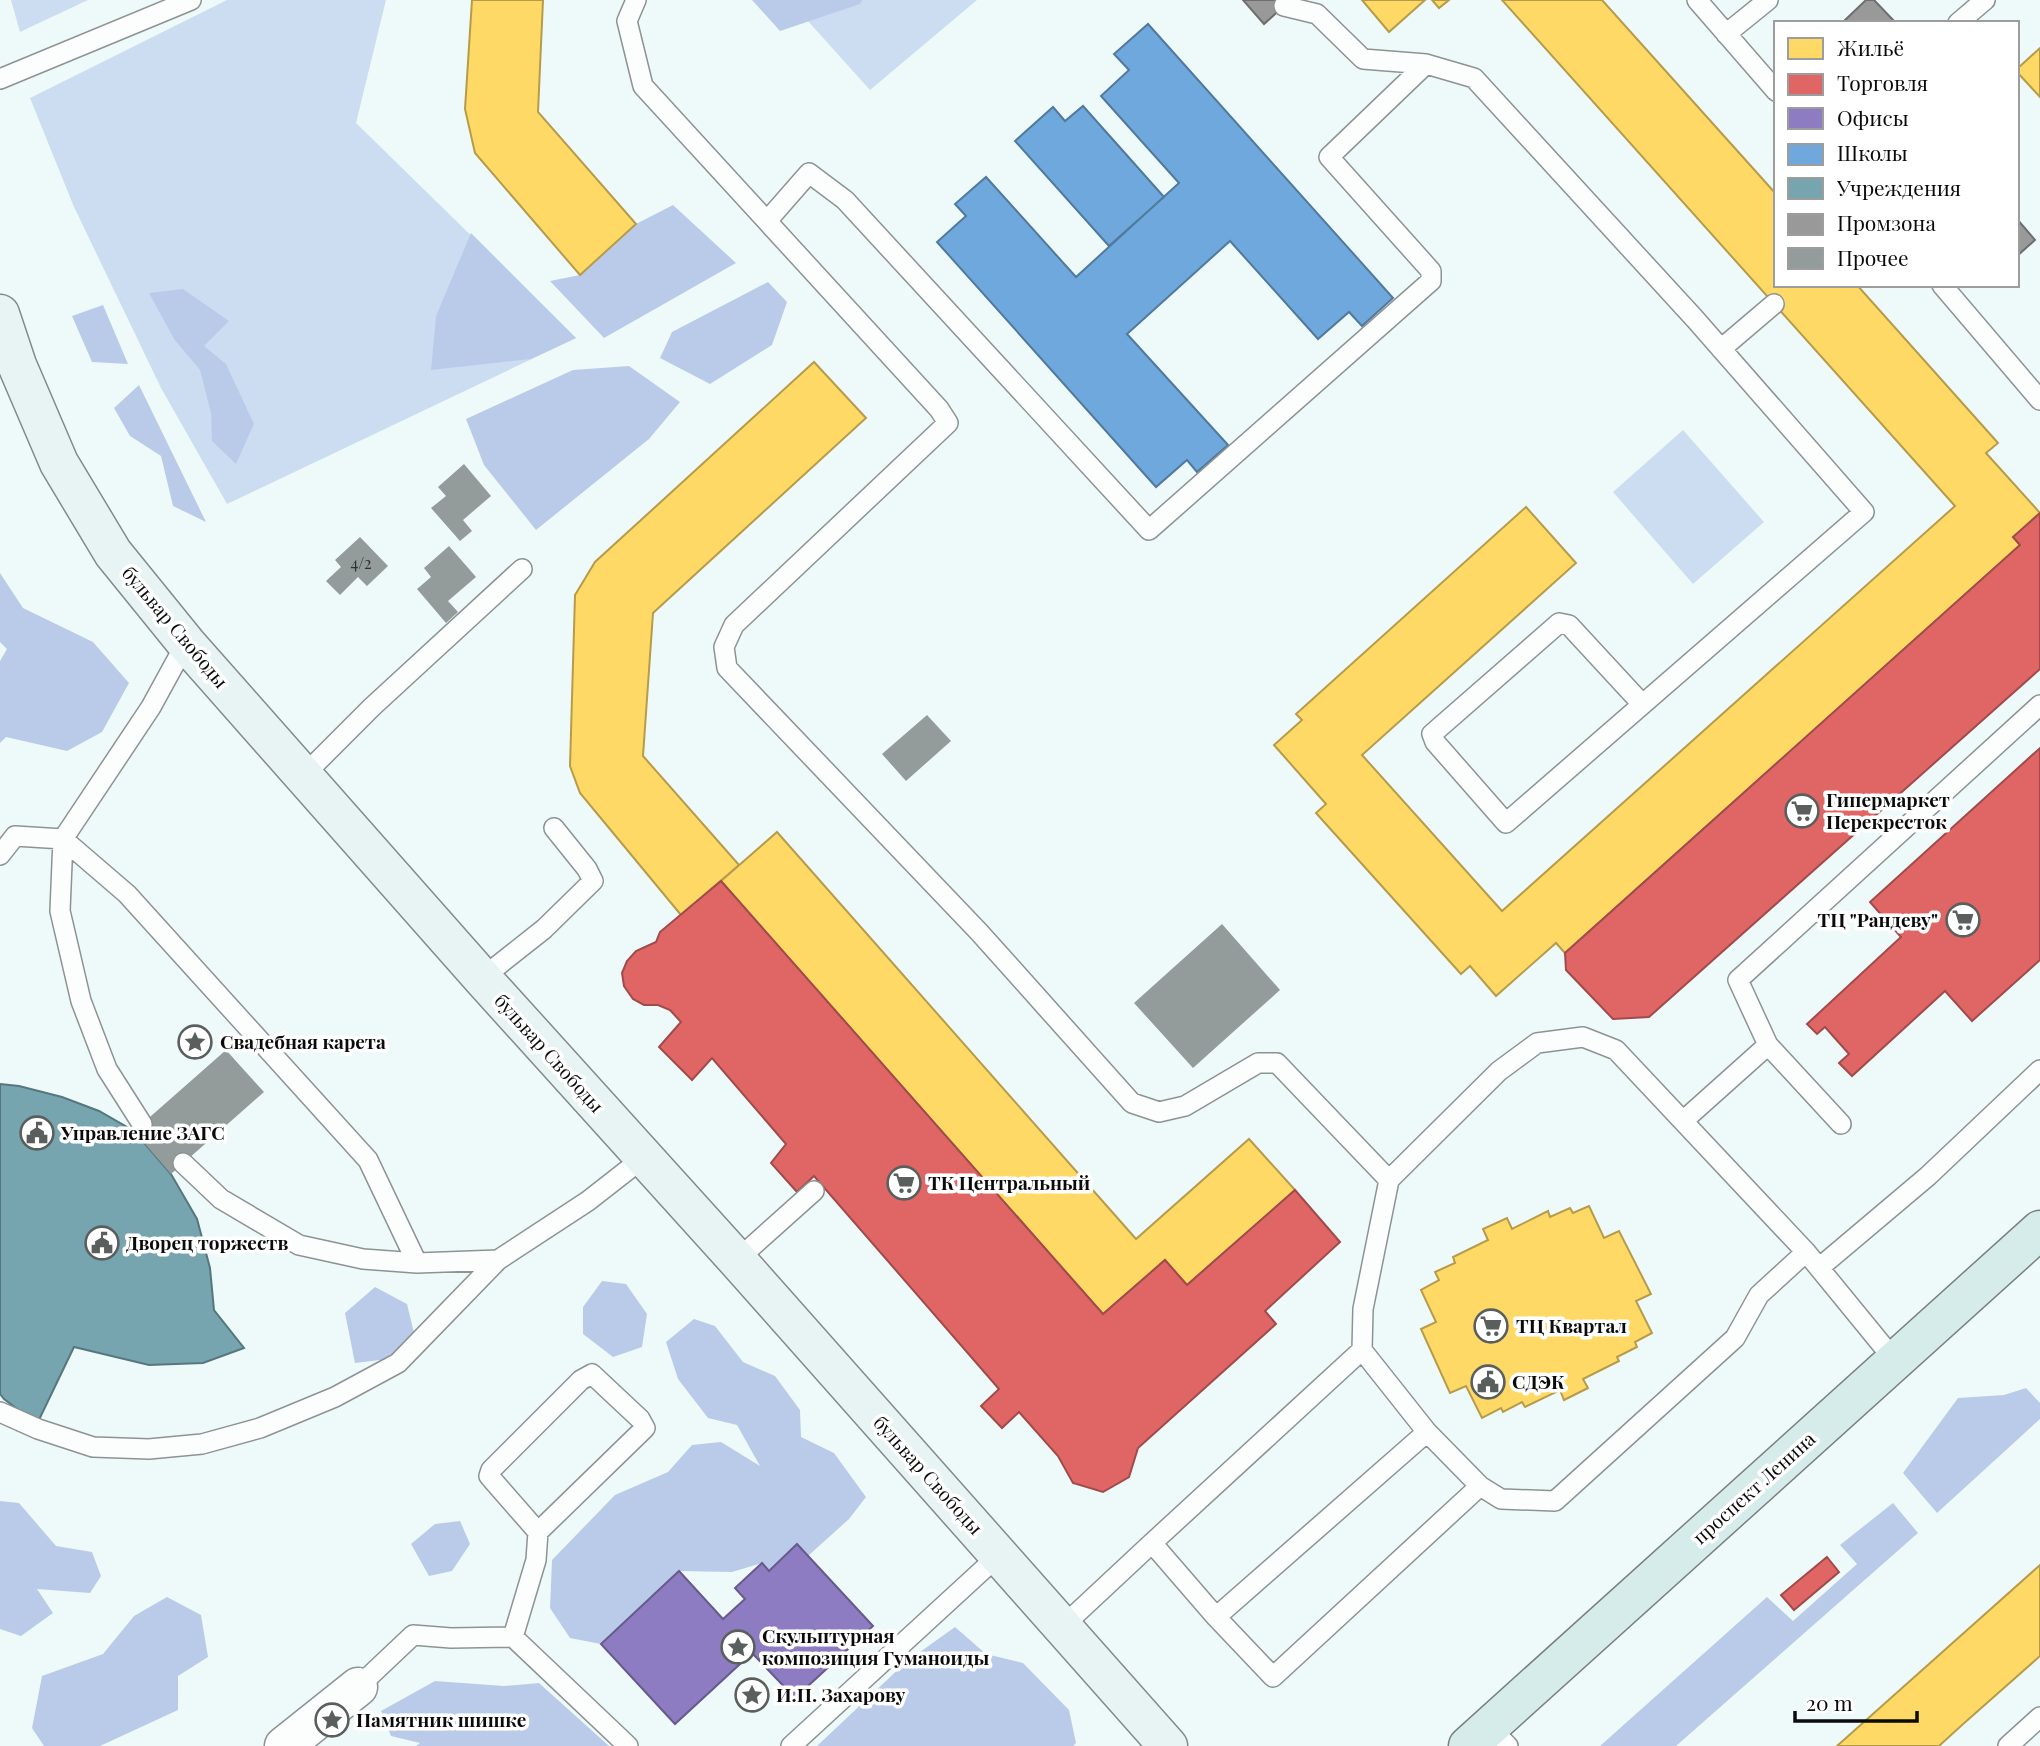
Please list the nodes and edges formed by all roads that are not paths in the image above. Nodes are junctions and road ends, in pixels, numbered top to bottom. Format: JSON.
{"nodes":[{"id":1,"x":191,"y":0,"type":"edge"},
{"id":2,"x":636,"y":0,"type":"edge"},
{"id":3,"x":1697,"y":0,"type":"edge"},
{"id":4,"x":1768,"y":0,"type":"edge"},
{"id":5,"x":1985,"y":0,"type":"edge"},
{"id":6,"x":1284,"y":6,"type":"dead end"},
{"id":7,"x":1960,"y":21,"type":"edge"},
{"id":8,"x":1726,"y":34,"type":"junction"},
{"id":9,"x":1426,"y":64,"type":"junction"},
{"id":10,"x":0,"y":79,"type":"edge"},
{"id":11,"x":1774,"y":89,"type":"edge"},
{"id":12,"x":767,"y":221,"type":"junction"},
{"id":13,"x":1943,"y":287,"type":"edge"},
{"id":14,"x":1774,"y":304,"type":"dead end"},
{"id":15,"x":0,"y":314,"type":"edge"},
{"id":16,"x":1721,"y":349,"type":"junction"},
{"id":17,"x":2040,"y":400,"type":"edge"},
{"id":18,"x":522,"y":569,"type":"dead end"},
{"id":19,"x":186,"y":643,"type":"junction"},
{"id":20,"x":1642,"y":704,"type":"junction"},
{"id":21,"x":2040,"y":705,"type":"edge"},
{"id":22,"x":303,"y":776,"type":"junction"},
{"id":23,"x":554,"y":828,"type":"dead end"},
{"id":24,"x":63,"y":839,"type":"junction"},
{"id":25,"x":0,"y":855,"type":"edge"},
{"id":26,"x":482,"y":978,"type":"junction"},
{"id":27,"x":1768,"y":1045,"type":"junction"},
{"id":28,"x":2040,"y":1070,"type":"edge"},
{"id":29,"x":1684,"y":1121,"type":"junction"},
{"id":30,"x":142,"y":1124,"type":"dead end"},
{"id":31,"x":1841,"y":1124,"type":"dead end"},
{"id":32,"x":643,"y":1158,"type":"junction"},
{"id":33,"x":183,"y":1163,"type":"dead end"},
{"id":34,"x":1390,"y":1180,"type":"junction"},
{"id":35,"x":814,"y":1191,"type":"dead end"},
{"id":36,"x":2040,"y":1230,"type":"edge"},
{"id":37,"x":1806,"y":1252,"type":"junction"},
{"id":38,"x":498,"y":1260,"type":"junction"},
{"id":39,"x":737,"y":1260,"type":"junction"},
{"id":40,"x":417,"y":1264,"type":"junction"},
{"id":41,"x":1819,"y":1268,"type":"junction"},
{"id":42,"x":1362,"y":1350,"type":"junction"},
{"id":43,"x":1896,"y":1362,"type":"junction"},
{"id":44,"x":0,"y":1412,"type":"edge"},
{"id":45,"x":1427,"y":1432,"type":"junction"},
{"id":46,"x":1480,"y":1486,"type":"junction"},
{"id":47,"x":538,"y":1532,"type":"junction"},
{"id":48,"x":1152,"y":1543,"type":"junction"},
{"id":49,"x":999,"y":1555,"type":"junction"},
{"id":50,"x":1216,"y":1616,"type":"junction"},
{"id":51,"x":1062,"y":1627,"type":"junction"},
{"id":52,"x":513,"y":1637,"type":"junction"},
{"id":53,"x":358,"y":1687,"type":"joint"},
{"id":54,"x":2040,"y":1717,"type":"edge"},
{"id":55,"x":1488,"y":1740,"type":"edge"},
{"id":56,"x":284,"y":1746,"type":"edge"},
{"id":57,"x":628,"y":1746,"type":"edge"},
{"id":58,"x":790,"y":1746,"type":"edge"},
{"id":59,"x":1168,"y":1746,"type":"edge"},
{"id":60,"x":2008,"y":1746,"type":"edge"}],
"edges":[{"from":1,"to":10,"type":"lane"},
{"from":2,"to":12,"type":"lane"},
{"from":3,"to":8,"type":"lane"},
{"from":4,"to":8,"type":"lane"},
{"from":5,"to":7,"type":"lane"},
{"from":6,"to":9,"type":"lane"},
{"from":8,"to":11,"type":"lane"},
{"from":9,"to":12,"type":"lane"},
{"from":9,"to":16,"type":"lane"},
{"from":12,"to":34,"type":"lane"},
{"from":13,"to":17,"type":"lane"},
{"from":14,"to":16,"type":"lane"},
{"from":15,"to":19,"type":"main road","name":"бульвар Свободы"},
{"from":16,"to":20,"type":"lane"},
{"from":18,"to":22,"type":"lane"},
{"from":19,"to":22,"type":"main road","name":"бульвар Свободы"},
{"from":19,"to":24,"type":"lane"},
{"from":20,"to":20,"type":"lane"},
{"from":21,"to":27,"type":"lane"},
{"from":22,"to":26,"type":"main road","name":"бульвар Свободы"},
{"from":23,"to":26,"type":"lane"},
{"from":24,"to":25,"type":"lane"},
{"from":24,"to":30,"type":"lane"},
{"from":24,"to":40,"type":"lane"},
{"from":26,"to":32,"type":"main road","name":"бульвар Свободы"},
{"from":27,"to":29,"type":"lane"},
{"from":27,"to":31,"type":"lane"},
{"from":28,"to":41,"type":"lane"},
{"from":29,"to":34,"type":"lane"},
{"from":29,"to":37,"type":"lane"},
{"from":32,"to":38,"type":"lane"},
{"from":32,"to":39,"type":"main road","name":"бульвар Свободы"},
{"from":33,"to":40,"type":"lane"},
{"from":34,"to":42,"type":"lane"},
{"from":35,"to":39,"type":"lane"},
{"from":36,"to":43,"type":"main road","name":"проспект Ленина"},
{"from":37,"to":41,"type":"lane"},
{"from":37,"to":46,"type":"lane"},
{"from":38,"to":40,"type":"lane"},
{"from":38,"to":44,"type":"lane"},
{"from":39,"to":49,"type":"main road","name":"бульвар Свободы"},
{"from":41,"to":43,"type":"lane"},
{"from":42,"to":45,"type":"lane"},
{"from":42,"to":48,"type":"lane"},
{"from":43,"to":55,"type":"main road","name":"проспект Ленина"},
{"from":45,"to":46,"type":"lane"},
{"from":45,"to":50,"type":"lane"},
{"from":46,"to":50,"type":"lane"},
{"from":47,"to":47,"type":"lane"},
{"from":47,"to":52,"type":"lane"},
{"from":48,"to":50,"type":"lane"},
{"from":48,"to":51,"type":"lane"},
{"from":49,"to":51,"type":"main road","name":"бульвар Свободы"},
{"from":49,"to":58,"type":"lane"},
{"from":51,"to":59,"type":"main road","name":"бульвар Свободы"},
{"from":52,"to":53,"type":"lane"},
{"from":52,"to":57,"type":"lane"},
{"from":53,"to":56,"type":"street"},
{"from":54,"to":60,"type":"lane"}]}
